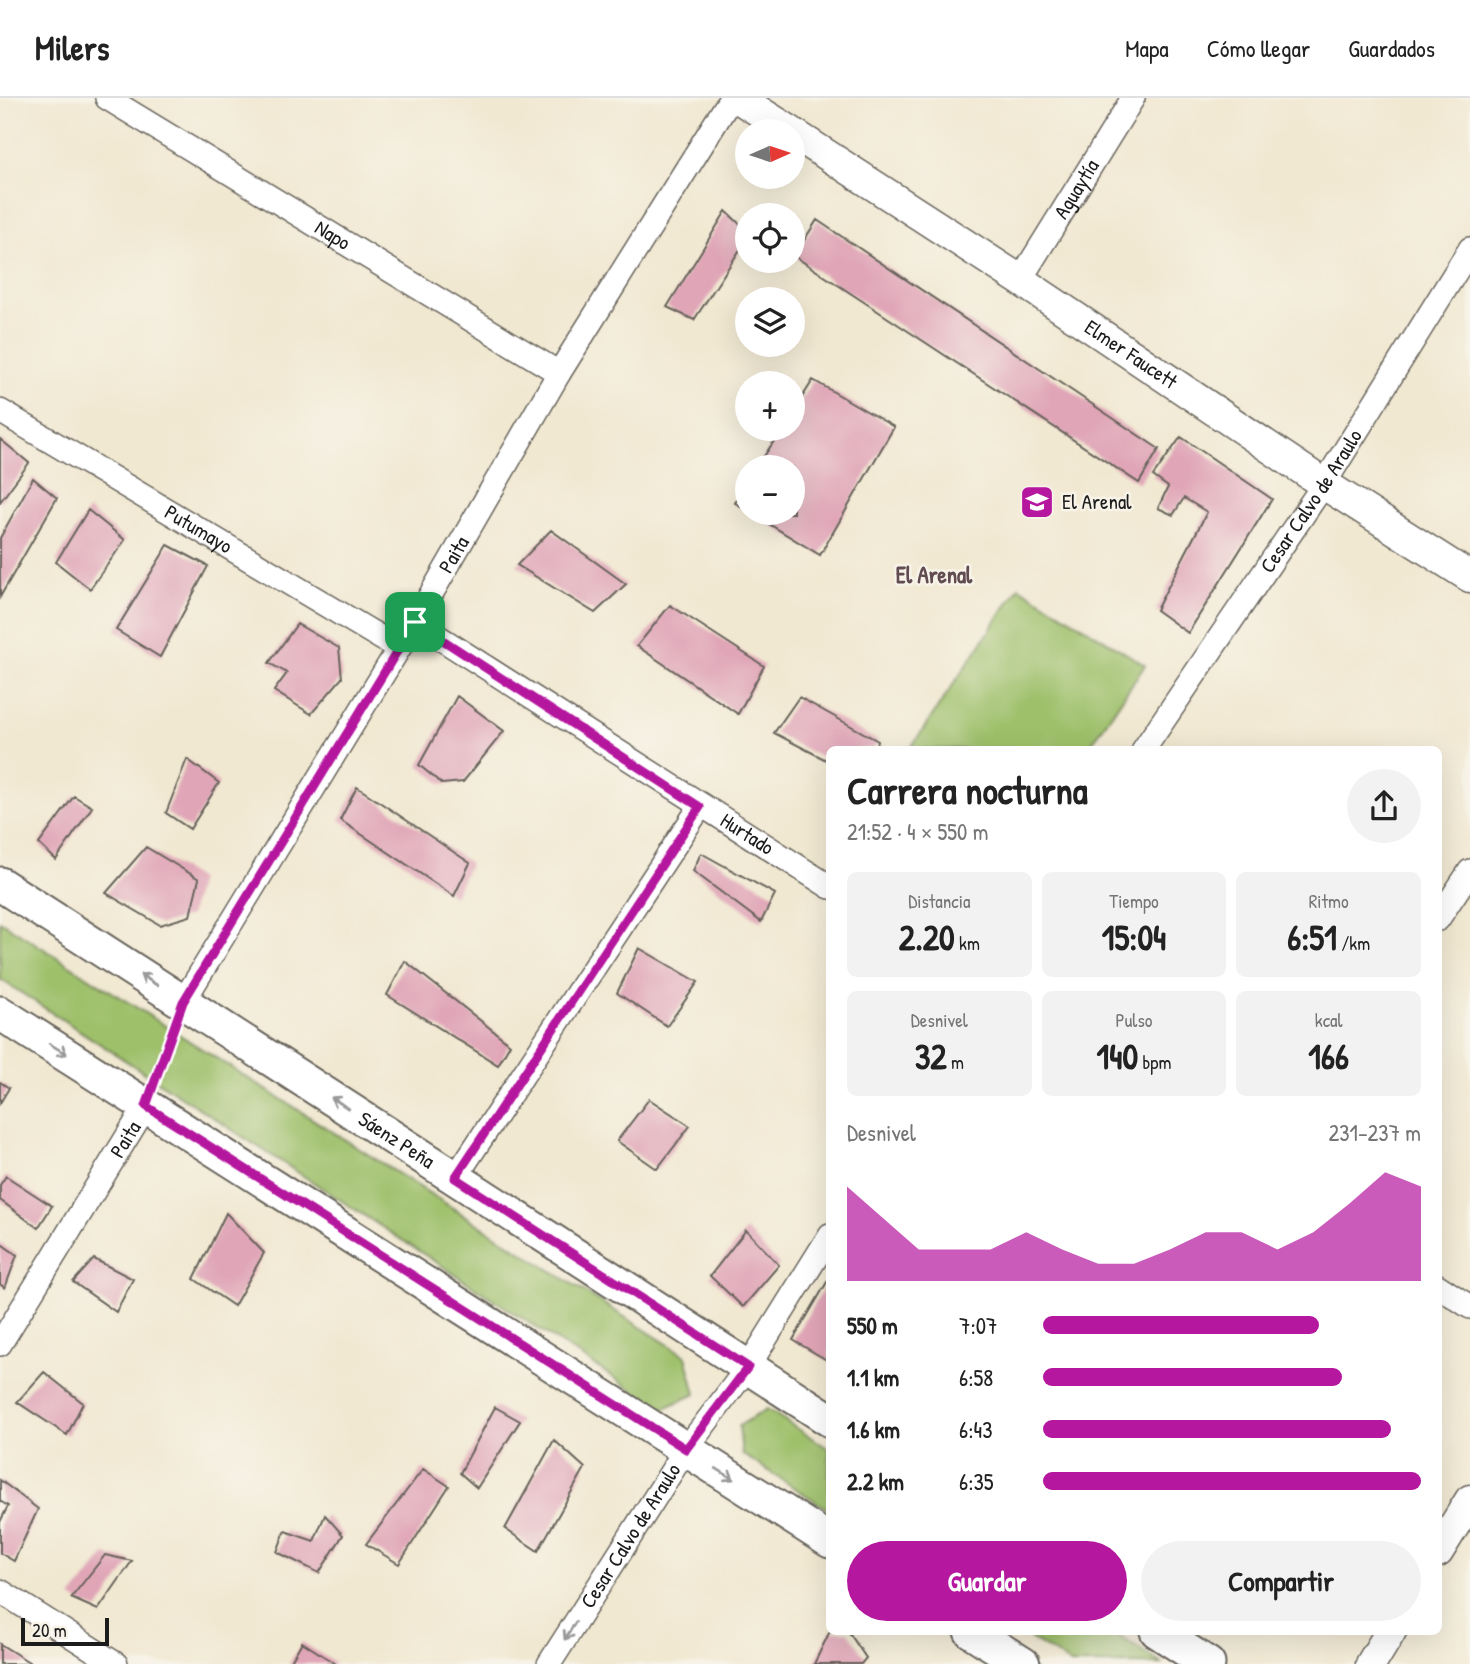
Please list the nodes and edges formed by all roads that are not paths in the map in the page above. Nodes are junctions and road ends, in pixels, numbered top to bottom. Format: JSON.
{"nodes":[{"id":1,"x":107,"y":98,"type":"edge"},
{"id":2,"x":731,"y":98,"type":"edge"},
{"id":3,"x":738,"y":98,"type":"edge"},
{"id":4,"x":1133,"y":98,"type":"edge"},
{"id":5,"x":771,"y":119,"type":"edge"},
{"id":6,"x":805,"y":141,"type":"edge"},
{"id":7,"x":1470,"y":249,"type":"edge"},
{"id":8,"x":1020,"y":280,"type":"junction"},
{"id":9,"x":559,"y":373,"type":"junction"},
{"id":10,"x":0,"y":411,"type":"edge"},
{"id":11,"x":1324,"y":484,"type":"junction"},
{"id":12,"x":1470,"y":577,"type":"edge"},
{"id":13,"x":415,"y":622,"type":"junction"},
{"id":14,"x":398,"y":648,"type":"junction"},
{"id":15,"x":1146,"y":746,"type":"edge"},
{"id":16,"x":700,"y":807,"type":"junction"},
{"id":17,"x":1470,"y":871,"type":"edge"},
{"id":18,"x":0,"y":884,"type":"edge"},
{"id":19,"x":826,"y":885,"type":"edge"},
{"id":20,"x":1442,"y":913,"type":"edge"},
{"id":21,"x":183,"y":1002,"type":"junction"},
{"id":22,"x":0,"y":1013,"type":"edge"},
{"id":23,"x":146,"y":1106,"type":"junction"},
{"id":24,"x":455,"y":1178,"type":"junction"},
{"id":25,"x":826,"y":1241,"type":"edge"},
{"id":26,"x":1442,"y":1289,"type":"edge"},
{"id":27,"x":1470,"y":1307,"type":"edge"},
{"id":28,"x":0,"y":1344,"type":"edge"},
{"id":29,"x":748,"y":1367,"type":"junction"},
{"id":30,"x":826,"y":1417,"type":"edge"},
{"id":31,"x":686,"y":1449,"type":"junction"},
{"id":32,"x":1470,"y":1500,"type":"edge"},
{"id":33,"x":826,"y":1538,"type":"edge"},
{"id":34,"x":1442,"y":1546,"type":"edge"},
{"id":35,"x":0,"y":1591,"type":"edge"},
{"id":36,"x":977,"y":1635,"type":"edge"},
{"id":37,"x":1163,"y":1635,"type":"edge"},
{"id":38,"x":1389,"y":1635,"type":"edge"},
{"id":39,"x":116,"y":1664,"type":"edge"},
{"id":40,"x":549,"y":1664,"type":"edge"},
{"id":41,"x":1023,"y":1664,"type":"edge"},
{"id":42,"x":1208,"y":1664,"type":"edge"},
{"id":43,"x":1371,"y":1664,"type":"edge"}],
"edges":[{"from":1,"to":9,"type":"street","name":"Napo"},
{"from":2,"to":9,"type":"street","name":"Paita"},
{"from":3,"to":5,"type":"street","name":"Elmer Faucett"},
{"from":4,"to":8,"type":"street","name":"Aguaytía"},
{"from":6,"to":8,"type":"street","name":"Elmer Faucett"},
{"from":7,"to":11,"type":"street","name":"Cesar Calvo de Araulo"},
{"from":8,"to":11,"type":"street","name":"Elmer Faucett"},
{"from":9,"to":13,"type":"street","name":"Paita"},
{"from":10,"to":14,"type":"street","name":"Putumayo"},
{"from":11,"to":12,"type":"street","name":"Elmer Faucett"},
{"from":11,"to":15,"type":"street","name":"Cesar Calvo de Araulo"},
{"from":13,"to":14,"type":"street","name":"Paita"},
{"from":13,"to":16,"type":"street","name":"Hurtado"},
{"from":14,"to":21,"type":"street","name":"Paita"},
{"from":16,"to":19,"type":"street","name":"Hurtado"},
{"from":16,"to":24,"type":"street"},
{"from":17,"to":20,"type":"street"},
{"from":21,"to":18,"type":"main road","name":"Sáenz Peña","one_way":true},
{"from":24,"to":21,"type":"main road","name":"Sáenz Peña","one_way":true},
{"from":22,"to":23,"type":"main road","one_way":true},
{"from":23,"to":28,"type":"street","name":"Paita"},
{"from":23,"to":31,"type":"main road"},
{"from":24,"to":29,"type":"main road","name":"Sáenz Peña"},
{"from":25,"to":29,"type":"street","name":"Cesar Calvo de Araulo"},
{"from":26,"to":27,"type":"street"},
{"from":29,"to":30,"type":"main road","name":"Sáenz Peña"},
{"from":29,"to":31,"type":"street","name":"Cesar Calvo de Araulo"},
{"from":31,"to":33,"type":"main road","one_way":true},
{"from":31,"to":40,"type":"street","name":"Cesar Calvo de Araulo","one_way":true},
{"from":32,"to":34,"type":"street"},
{"from":35,"to":39,"type":"street"},
{"from":36,"to":41,"type":"main road"},
{"from":37,"to":42,"type":"main road"},
{"from":38,"to":43,"type":"street"}]}
